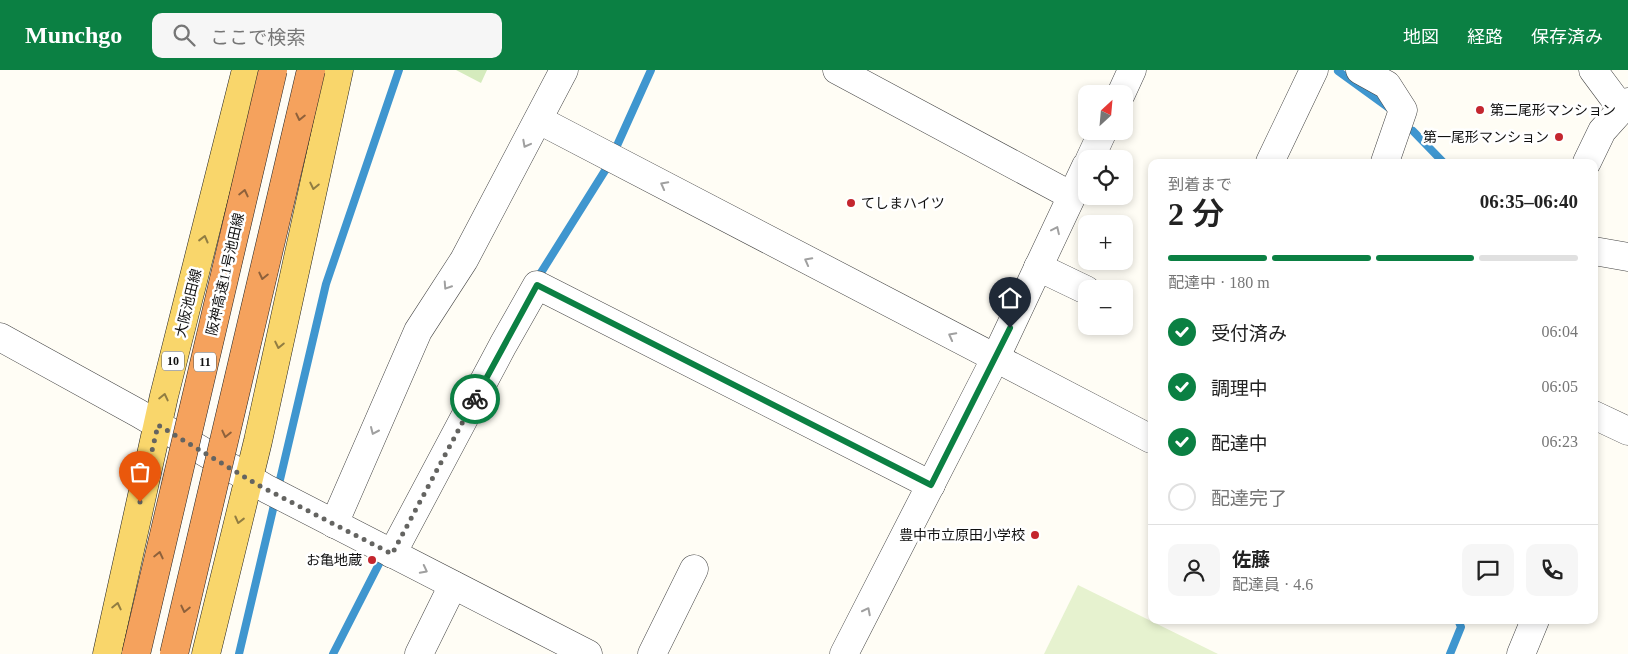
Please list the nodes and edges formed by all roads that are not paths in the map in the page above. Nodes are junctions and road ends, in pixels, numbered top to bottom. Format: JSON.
{"nodes":[{"id":1,"x":246,"y":70,"type":"edge"},
{"id":2,"x":273,"y":70,"type":"edge"},
{"id":3,"x":311,"y":70,"type":"edge"},
{"id":4,"x":339,"y":70,"type":"edge"},
{"id":5,"x":564,"y":70,"type":"edge"},
{"id":6,"x":837,"y":70,"type":"edge"},
{"id":7,"x":1132,"y":70,"type":"edge"},
{"id":8,"x":1314,"y":70,"type":"edge"},
{"id":9,"x":1360,"y":70,"type":"edge"},
{"id":10,"x":1592,"y":70,"type":"edge"},
{"id":11,"x":1124,"y":85,"type":"edge"},
{"id":12,"x":1625,"y":106,"type":"edge"},
{"id":13,"x":539,"y":120,"type":"junction"},
{"id":14,"x":1271,"y":159,"type":"edge"},
{"id":15,"x":1387,"y":159,"type":"edge"},
{"id":16,"x":1588,"y":159,"type":"edge"},
{"id":17,"x":1078,"y":183,"type":"edge"},
{"id":18,"x":1072,"y":196,"type":"junction"},
{"id":19,"x":1598,"y":252,"type":"edge"},
{"id":20,"x":1628,"y":258,"type":"edge"},
{"id":21,"x":1038,"y":267,"type":"junction"},
{"id":22,"x":1078,"y":286,"type":"edge"},
{"id":23,"x":0,"y":337,"type":"edge"},
{"id":24,"x":995,"y":358,"type":"junction"},
{"id":25,"x":1598,"y":416,"type":"edge"},
{"id":26,"x":158,"y":425,"type":"junction"},
{"id":27,"x":1628,"y":431,"type":"edge"},
{"id":28,"x":1148,"y":437,"type":"edge"},
{"id":29,"x":258,"y":484,"type":"junction"},
{"id":30,"x":931,"y":485,"type":"junction"},
{"id":31,"x":334,"y":524,"type":"junction"},
{"id":32,"x":392,"y":554,"type":"junction"},
{"id":33,"x":694,"y":569,"type":"dead end"},
{"id":34,"x":453,"y":585,"type":"junction"},
{"id":35,"x":1530,"y":624,"type":"edge"},
{"id":36,"x":107,"y":654,"type":"edge"},
{"id":37,"x":136,"y":654,"type":"edge"},
{"id":38,"x":174,"y":654,"type":"edge"},
{"id":39,"x":206,"y":654,"type":"edge"},
{"id":40,"x":419,"y":654,"type":"edge"},
{"id":41,"x":588,"y":654,"type":"edge"},
{"id":42,"x":652,"y":654,"type":"edge"},
{"id":43,"x":844,"y":654,"type":"edge"},
{"id":44,"x":1521,"y":654,"type":"edge"}],
"edges":[{"from":26,"to":1,"type":"main road","name":"大阪池田線","number":"10","one_way":true},
{"from":37,"to":2,"type":"highway","name":"阪神高速11号池田線","number":"11","one_way":true,"bridge":true},
{"from":3,"to":38,"type":"highway","one_way":true,"bridge":true},
{"from":4,"to":29,"type":"main road","one_way":true},
{"from":5,"to":13,"type":"street"},
{"from":6,"to":18,"type":"street"},
{"from":7,"to":11,"type":"street"},
{"from":8,"to":14,"type":"street"},
{"from":9,"to":15,"type":"street"},
{"from":10,"to":12,"type":"street"},
{"from":12,"to":16,"type":"street"},
{"from":24,"to":13,"type":"street","one_way":true},
{"from":13,"to":31,"type":"street","one_way":true},
{"from":17,"to":18,"type":"street"},
{"from":21,"to":18,"type":"street","one_way":true},
{"from":19,"to":20,"type":"street"},
{"from":21,"to":22,"type":"street"},
{"from":21,"to":24,"type":"street"},
{"from":23,"to":26,"type":"street"},
{"from":24,"to":28,"type":"street"},
{"from":24,"to":30,"type":"street"},
{"from":25,"to":27,"type":"street"},
{"from":26,"to":29,"type":"street"},
{"from":36,"to":26,"type":"main road","name":"大阪池田線","number":"10","one_way":true},
{"from":29,"to":31,"type":"street"},
{"from":29,"to":39,"type":"main road","one_way":true},
{"from":30,"to":32,"type":"street"},
{"from":43,"to":30,"type":"street","one_way":true},
{"from":31,"to":32,"type":"street"},
{"from":32,"to":34,"type":"street","one_way":true},
{"from":33,"to":42,"type":"street"},
{"from":34,"to":40,"type":"street"},
{"from":34,"to":41,"type":"street"},
{"from":35,"to":44,"type":"street"}]}
